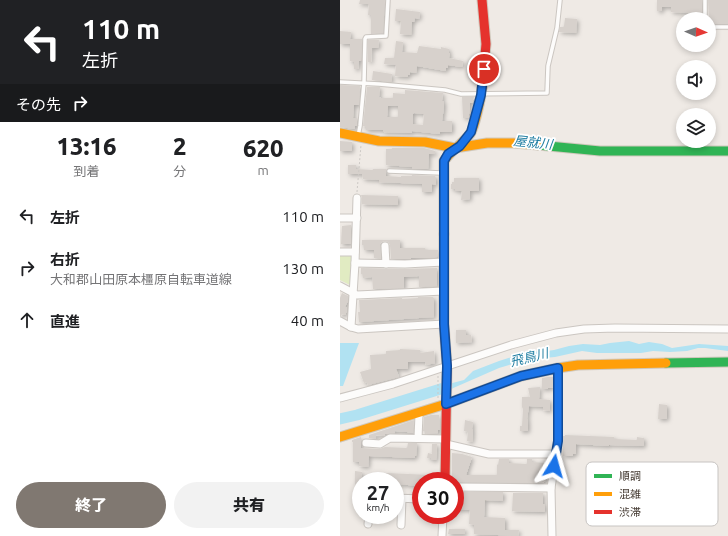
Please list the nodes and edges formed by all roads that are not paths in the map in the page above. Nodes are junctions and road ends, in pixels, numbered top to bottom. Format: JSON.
{"nodes":[{"id":1,"x":388,"y":0,"type":"edge"},
{"id":2,"x":482,"y":0,"type":"edge"},
{"id":3,"x":560,"y":0,"type":"edge"},
{"id":4,"x":705,"y":0,"type":"edge"},
{"id":5,"x":705,"y":12,"type":"edge"},
{"id":6,"x":716,"y":27,"type":"edge"},
{"id":7,"x":728,"y":27,"type":"edge"},
{"id":8,"x":340,"y":82,"type":"edge"},
{"id":9,"x":364,"y":83,"type":"junction"},
{"id":10,"x":481,"y":95,"type":"junction"},
{"id":11,"x":340,"y":133,"type":"edge"},
{"id":12,"x":359,"y":135,"type":"junction"},
{"id":13,"x":459,"y":145,"type":"junction"},
{"id":14,"x":728,"y":151,"type":"edge"},
{"id":15,"x":389,"y":171,"type":"dead end"},
{"id":16,"x":443,"y":173,"type":"junction"},
{"id":17,"x":357,"y":198,"type":"road end"},
{"id":18,"x":340,"y":218,"type":"edge"},
{"id":19,"x":357,"y":218,"type":"junction"},
{"id":20,"x":385,"y":246,"type":"dead end"},
{"id":21,"x":340,"y":252,"type":"edge"},
{"id":22,"x":355,"y":252,"type":"junction"},
{"id":23,"x":444,"y":262,"type":"junction"},
{"id":24,"x":355,"y":263,"type":"junction"},
{"id":25,"x":386,"y":264,"type":"junction"},
{"id":26,"x":340,"y":286,"type":"edge"},
{"id":27,"x":444,"y":291,"type":"junction"},
{"id":28,"x":353,"y":293,"type":"junction"},
{"id":29,"x":340,"y":321,"type":"edge"},
{"id":30,"x":444,"y":324,"type":"junction"},
{"id":31,"x":352,"y":327,"type":"junction"},
{"id":32,"x":728,"y":329,"type":"edge"},
{"id":33,"x":728,"y":362,"type":"edge"},
{"id":34,"x":558,"y":368,"type":"junction"},
{"id":35,"x":444,"y":369,"type":"junction"},
{"id":36,"x":340,"y":398,"type":"edge"},
{"id":37,"x":443,"y":402,"type":"junction"},
{"id":38,"x":419,"y":415,"type":"dead end"},
{"id":39,"x":340,"y":437,"type":"edge"},
{"id":40,"x":418,"y":438,"type":"junction"},
{"id":41,"x":446,"y":441,"type":"junction"},
{"id":42,"x":366,"y":443,"type":"dead end"},
{"id":43,"x":556,"y":454,"type":"junction"},
{"id":44,"x":445,"y":472,"type":"edge"},
{"id":45,"x":464,"y":488,"type":"edge"},
{"id":46,"x":551,"y":488,"type":"junction"},
{"id":47,"x":443,"y":524,"type":"edge"},
{"id":48,"x":442,"y":536,"type":"edge"},
{"id":49,"x":552,"y":536,"type":"edge"}],
"edges":[{"from":1,"to":9,"type":"lane"},
{"from":2,"to":10,"type":"street"},
{"from":3,"to":10,"type":"lane"},
{"from":4,"to":5,"type":"lane"},
{"from":6,"to":7,"type":"lane"},
{"from":8,"to":9,"type":"lane"},
{"from":9,"to":10,"type":"lane"},
{"from":9,"to":12,"type":"lane"},
{"from":10,"to":13,"type":"street"},
{"from":11,"to":12,"type":"street"},
{"from":12,"to":13,"type":"street"},
{"from":13,"to":14,"type":"street"},
{"from":13,"to":16,"type":"street"},
{"from":15,"to":16,"type":"lane"},
{"from":16,"to":23,"type":"street"},
{"from":17,"to":19,"type":"street"},
{"from":18,"to":19,"type":"street"},
{"from":19,"to":22,"type":"street"},
{"from":20,"to":25,"type":"street"},
{"from":21,"to":22,"type":"street"},
{"from":22,"to":24,"type":"street"},
{"from":23,"to":25,"type":"street"},
{"from":23,"to":27,"type":"street"},
{"from":24,"to":25,"type":"street"},
{"from":24,"to":28,"type":"street"},
{"from":26,"to":28,"type":"street"},
{"from":27,"to":28,"type":"street"},
{"from":27,"to":30,"type":"street"},
{"from":28,"to":31,"type":"street"},
{"from":29,"to":31,"type":"street"},
{"from":30,"to":31,"type":"street"},
{"from":30,"to":35,"type":"street"},
{"from":32,"to":35,"type":"street"},
{"from":33,"to":34,"type":"street"},
{"from":34,"to":37,"type":"street"},
{"from":34,"to":43,"type":"street"},
{"from":35,"to":36,"type":"street"},
{"from":35,"to":37,"type":"street"},
{"from":37,"to":39,"type":"street"},
{"from":37,"to":41,"type":"street"},
{"from":38,"to":40,"type":"street"},
{"from":40,"to":41,"type":"street"},
{"from":40,"to":42,"type":"street"},
{"from":41,"to":43,"type":"street"},
{"from":41,"to":44,"type":"street"},
{"from":43,"to":46,"type":"street"},
{"from":45,"to":46,"type":"street"},
{"from":46,"to":49,"type":"street"},
{"from":47,"to":48,"type":"street"}]}
